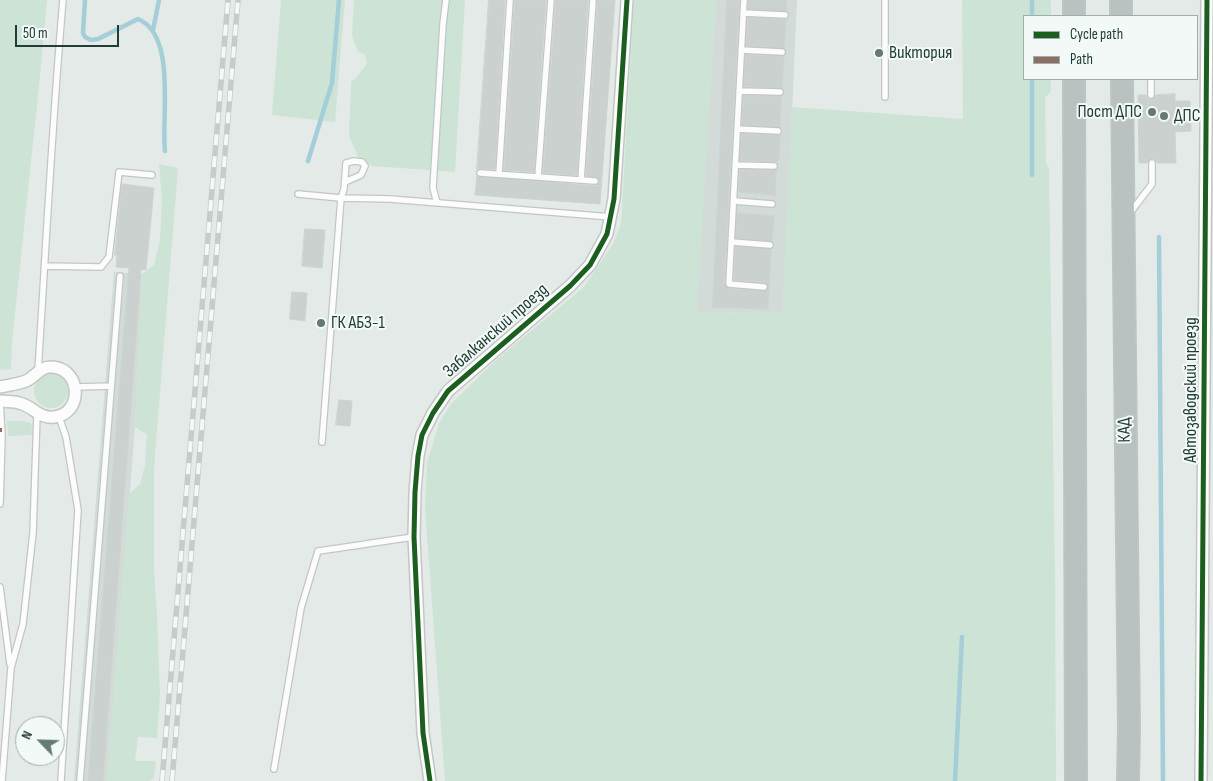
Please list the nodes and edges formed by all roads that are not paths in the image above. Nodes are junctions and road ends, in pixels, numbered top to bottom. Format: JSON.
{"nodes":[{"id":1,"x":62,"y":0,"type":"edge"},
{"id":2,"x":446,"y":0,"type":"edge"},
{"id":3,"x":510,"y":0,"type":"edge"},
{"id":4,"x":551,"y":0,"type":"edge"},
{"id":5,"x":594,"y":0,"type":"edge"},
{"id":6,"x":627,"y":0,"type":"edge"},
{"id":7,"x":744,"y":0,"type":"edge"},
{"id":8,"x":884,"y":0,"type":"edge"},
{"id":9,"x":1074,"y":0,"type":"edge"},
{"id":10,"x":1121,"y":0,"type":"edge"},
{"id":11,"x":1207,"y":0,"type":"edge"},
{"id":12,"x":743,"y":13,"type":"junction"},
{"id":13,"x":784,"y":14,"type":"dead end"},
{"id":14,"x":1074,"y":15,"type":"edge"},
{"id":15,"x":1121,"y":15,"type":"edge"},
{"id":16,"x":741,"y":50,"type":"junction"},
{"id":17,"x":782,"y":52,"type":"dead end"},
{"id":18,"x":1074,"y":80,"type":"edge"},
{"id":19,"x":1122,"y":80,"type":"edge"},
{"id":20,"x":1151,"y":80,"type":"edge"},
{"id":21,"x":739,"y":91,"type":"junction"},
{"id":22,"x":780,"y":92,"type":"dead end"},
{"id":23,"x":1151,"y":95,"type":"dead end"},
{"id":24,"x":885,"y":97,"type":"dead end"},
{"id":25,"x":737,"y":129,"type":"junction"},
{"id":26,"x":778,"y":131,"type":"dead end"},
{"id":27,"x":1152,"y":163,"type":"dead end"},
{"id":28,"x":735,"y":165,"type":"junction"},
{"id":29,"x":774,"y":166,"type":"dead end"},
{"id":30,"x":480,"y":173,"type":"dead end"},
{"id":31,"x":499,"y":174,"type":"junction"},
{"id":32,"x":152,"y":175,"type":"dead end"},
{"id":33,"x":538,"y":177,"type":"junction"},
{"id":34,"x":581,"y":180,"type":"junction"},
{"id":35,"x":596,"y":181,"type":"dead end"},
{"id":36,"x":345,"y":182,"type":"dead end"},
{"id":37,"x":298,"y":194,"type":"dead end"},
{"id":38,"x":340,"y":198,"type":"junction"},
{"id":39,"x":734,"y":201,"type":"junction"},
{"id":40,"x":437,"y":203,"type":"junction"},
{"id":41,"x":772,"y":204,"type":"dead end"},
{"id":42,"x":611,"y":217,"type":"junction"},
{"id":43,"x":1123,"y":222,"type":"junction"},
{"id":44,"x":732,"y":242,"type":"junction"},
{"id":45,"x":770,"y":245,"type":"dead end"},
{"id":46,"x":45,"y":266,"type":"junction"},
{"id":47,"x":120,"y":276,"type":"dead end"},
{"id":48,"x":764,"y":287,"type":"dead end"},
{"id":49,"x":38,"y":371,"type":"junction"},
{"id":50,"x":111,"y":386,"type":"junction"},
{"id":51,"x":0,"y":387,"type":"edge"},
{"id":52,"x":76,"y":387,"type":"junction"},
{"id":53,"x":0,"y":401,"type":"edge"},
{"id":54,"x":37,"y":414,"type":"junction"},
{"id":55,"x":59,"y":417,"type":"junction"},
{"id":56,"x":322,"y":442,"type":"dead end"},
{"id":57,"x":0,"y":504,"type":"edge"},
{"id":58,"x":414,"y":537,"type":"junction"},
{"id":59,"x":0,"y":587,"type":"edge"},
{"id":60,"x":11,"y":668,"type":"junction"},
{"id":61,"x":274,"y":769,"type":"dead end"},
{"id":62,"x":2,"y":781,"type":"edge"},
{"id":63,"x":61,"y":781,"type":"edge"},
{"id":64,"x":80,"y":781,"type":"edge"},
{"id":65,"x":430,"y":781,"type":"edge"},
{"id":66,"x":1076,"y":781,"type":"edge"},
{"id":67,"x":1128,"y":781,"type":"edge"},
{"id":68,"x":1201,"y":781,"type":"edge"}],
"edges":[{"from":1,"to":46,"type":"lane"},
{"from":2,"to":40,"type":"lane"},
{"from":3,"to":31,"type":"lane"},
{"from":4,"to":33,"type":"lane"},
{"from":5,"to":34,"type":"lane"},
{"from":6,"to":42,"type":"street","name":"Забалканский проезд"},
{"from":7,"to":12,"type":"lane"},
{"from":8,"to":24,"type":"lane"},
{"from":9,"to":14,"type":"highway"},
{"from":10,"to":15,"type":"highway"},
{"from":11,"to":68,"type":"street","name":"Автозаводский проезд"},
{"from":12,"to":13,"type":"lane"},
{"from":12,"to":16,"type":"lane"},
{"from":16,"to":17,"type":"lane"},
{"from":16,"to":21,"type":"lane"},
{"from":18,"to":66,"type":"highway"},
{"from":19,"to":43,"type":"highway","name":"КАД"},
{"from":20,"to":23,"type":"lane"},
{"from":21,"to":22,"type":"lane"},
{"from":21,"to":25,"type":"lane"},
{"from":25,"to":26,"type":"lane"},
{"from":25,"to":28,"type":"lane"},
{"from":27,"to":43,"type":"lane"},
{"from":28,"to":29,"type":"lane"},
{"from":28,"to":39,"type":"lane"},
{"from":30,"to":31,"type":"lane"},
{"from":31,"to":33,"type":"lane"},
{"from":32,"to":46,"type":"lane"},
{"from":33,"to":34,"type":"lane"},
{"from":34,"to":35,"type":"lane"},
{"from":36,"to":38,"type":"lane"},
{"from":37,"to":38,"type":"lane"},
{"from":38,"to":40,"type":"lane"},
{"from":38,"to":56,"type":"lane"},
{"from":39,"to":41,"type":"lane"},
{"from":39,"to":44,"type":"lane"},
{"from":40,"to":42,"type":"lane"},
{"from":42,"to":58,"type":"street","name":"Забалканский проезд"},
{"from":43,"to":67,"type":"highway","name":"КАД"},
{"from":44,"to":45,"type":"lane"},
{"from":44,"to":48,"type":"lane"},
{"from":46,"to":49,"type":"lane"},
{"from":47,"to":50,"type":"lane"},
{"from":49,"to":51,"type":"street"},
{"from":49,"to":52,"type":"street"},
{"from":50,"to":52,"type":"lane"},
{"from":50,"to":64,"type":"lane"},
{"from":52,"to":55,"type":"street"},
{"from":53,"to":54,"type":"street"},
{"from":53,"to":57,"type":"lane"},
{"from":54,"to":55,"type":"street"},
{"from":54,"to":60,"type":"lane"},
{"from":55,"to":63,"type":"lane"},
{"from":58,"to":61,"type":"lane"},
{"from":58,"to":65,"type":"street","name":"Забалканский проезд"},
{"from":59,"to":60,"type":"lane"},
{"from":60,"to":62,"type":"lane"}]}
